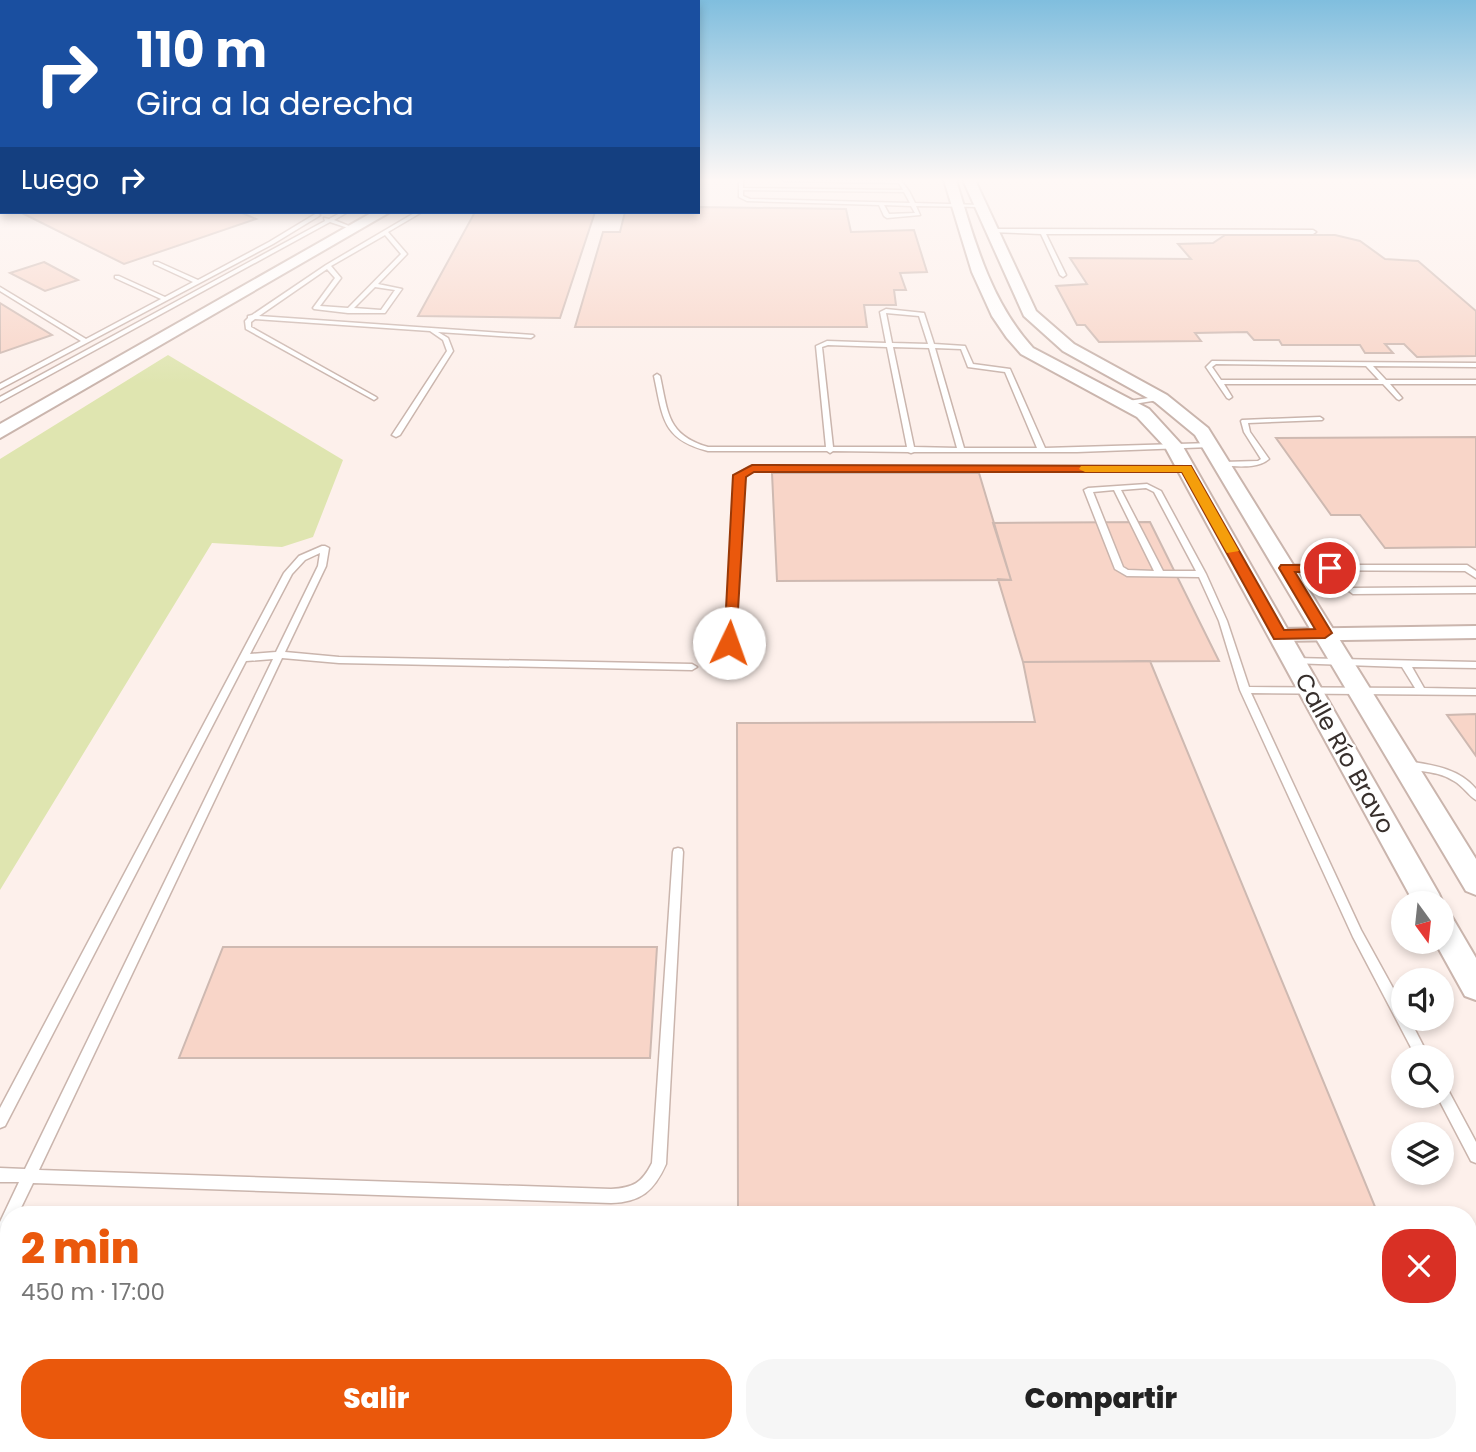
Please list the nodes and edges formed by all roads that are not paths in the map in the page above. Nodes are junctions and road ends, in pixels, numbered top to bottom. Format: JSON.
{"nodes":[{"id":1,"x":259,"y":248,"type":"edge"},
{"id":2,"x":278,"y":248,"type":"edge"},
{"id":3,"x":319,"y":248,"type":"edge"},
{"id":4,"x":359,"y":248,"type":"edge"},
{"id":5,"x":399,"y":248,"type":"edge"},
{"id":6,"x":973,"y":248,"type":"edge"},
{"id":7,"x":1000,"y":248,"type":"edge"},
{"id":8,"x":1050,"y":248,"type":"edge"},
{"id":9,"x":156,"y":263,"type":"dead end"},
{"id":10,"x":328,"y":266,"type":"junction"},
{"id":11,"x":1063,"y":275,"type":"dead end"},
{"id":12,"x":117,"y":277,"type":"dead end"},
{"id":13,"x":198,"y":282,"type":"junction"},
{"id":14,"x":372,"y":285,"type":"junction"},
{"id":15,"x":0,"y":289,"type":"edge"},
{"id":16,"x":165,"y":299,"type":"junction"},
{"id":17,"x":348,"y":311,"type":"junction"},
{"id":18,"x":250,"y":317,"type":"junction"},
{"id":19,"x":430,"y":329,"type":"junction"},
{"id":20,"x":531,"y":336,"type":"dead end"},
{"id":21,"x":85,"y":341,"type":"junction"},
{"id":22,"x":889,"y":344,"type":"junction"},
{"id":23,"x":932,"y":345,"type":"junction"},
{"id":24,"x":1367,"y":363,"type":"junction"},
{"id":25,"x":1476,"y":365,"type":"edge"},
{"id":26,"x":657,"y":376,"type":"dead end"},
{"id":27,"x":1382,"y":381,"type":"junction"},
{"id":28,"x":1218,"y":382,"type":"junction"},
{"id":29,"x":1476,"y":382,"type":"edge"},
{"id":30,"x":0,"y":387,"type":"edge"},
{"id":31,"x":1229,"y":397,"type":"dead end"},
{"id":32,"x":374,"y":398,"type":"dead end"},
{"id":33,"x":1162,"y":398,"type":"junction"},
{"id":34,"x":1399,"y":398,"type":"dead end"},
{"id":35,"x":0,"y":400,"type":"edge"},
{"id":36,"x":1128,"y":404,"type":"junction"},
{"id":37,"x":1320,"y":419,"type":"dead end"},
{"id":38,"x":0,"y":432,"type":"edge"},
{"id":39,"x":396,"y":435,"type":"dead end"},
{"id":40,"x":1174,"y":445,"type":"junction"},
{"id":41,"x":1211,"y":445,"type":"junction"},
{"id":42,"x":911,"y":450,"type":"junction"},
{"id":43,"x":961,"y":450,"type":"junction"},
{"id":44,"x":1042,"y":450,"type":"junction"},
{"id":45,"x":830,"y":451,"type":"junction"},
{"id":46,"x":1223,"y":464,"type":"junction"},
{"id":47,"x":1186,"y":469,"type":"junction"},
{"id":48,"x":1116,"y":487,"type":"junction"},
{"id":49,"x":1286,"y":568,"type":"junction"},
{"id":50,"x":1160,"y":574,"type":"junction"},
{"id":51,"x":1202,"y":574,"type":"junction"},
{"id":52,"x":1476,"y":575,"type":"edge"},
{"id":53,"x":1476,"y":590,"type":"edge"},
{"id":54,"x":1353,"y":591,"type":"dead end"},
{"id":55,"x":1476,"y":632,"type":"edge"},
{"id":56,"x":1325,"y":633,"type":"junction"},
{"id":57,"x":1279,"y":635,"type":"junction"},
{"id":58,"x":729,"y":643,"type":"dead end"},
{"id":59,"x":279,"y":655,"type":"junction"},
{"id":60,"x":243,"y":658,"type":"junction"},
{"id":61,"x":1294,"y":661,"type":"junction"},
{"id":62,"x":1342,"y":661,"type":"junction"},
{"id":63,"x":1405,"y":664,"type":"junction"},
{"id":64,"x":1476,"y":665,"type":"edge"},
{"id":65,"x":692,"y":667,"type":"dead end"},
{"id":66,"x":1245,"y":690,"type":"junction"},
{"id":67,"x":1310,"y":690,"type":"junction"},
{"id":68,"x":1360,"y":691,"type":"junction"},
{"id":69,"x":1422,"y":692,"type":"junction"},
{"id":70,"x":1476,"y":692,"type":"edge"},
{"id":71,"x":1405,"y":764,"type":"junction"},
{"id":72,"x":1476,"y":796,"type":"edge"},
{"id":73,"x":678,"y":852,"type":"dead end"},
{"id":74,"x":1476,"y":883,"type":"edge"},
{"id":75,"x":1422,"y":891,"type":"edge"},
{"id":76,"x":1454,"y":947,"type":"edge"},
{"id":77,"x":1476,"y":986,"type":"edge"},
{"id":78,"x":1417,"y":1045,"type":"edge"},
{"id":79,"x":1450,"y":1108,"type":"edge"},
{"id":80,"x":0,"y":1121,"type":"edge"},
{"id":81,"x":1476,"y":1156,"type":"edge"},
{"id":82,"x":0,"y":1175,"type":"edge"},
{"id":83,"x":30,"y":1176,"type":"junction"},
{"id":84,"x":15,"y":1206,"type":"edge"}],
"edges":[{"from":1,"to":13,"type":"lane"},
{"from":2,"to":35,"type":"lane"},
{"from":3,"to":38,"type":"main road"},
{"from":4,"to":10,"type":"lane"},
{"from":5,"to":14,"type":"lane"},
{"from":6,"to":36,"type":"street","name":"Calle Río Bravo"},
{"from":7,"to":33,"type":"street","name":"Calle Río Bravo"},
{"from":8,"to":11,"type":"lane"},
{"from":9,"to":13,"type":"lane"},
{"from":10,"to":17,"type":"lane"},
{"from":10,"to":18,"type":"lane"},
{"from":12,"to":16,"type":"lane"},
{"from":13,"to":16,"type":"lane"},
{"from":14,"to":17,"type":"lane"},
{"from":14,"to":17,"type":"lane"},
{"from":15,"to":21,"type":"lane"},
{"from":16,"to":21,"type":"lane"},
{"from":18,"to":19,"type":"lane"},
{"from":18,"to":32,"type":"lane"},
{"from":19,"to":20,"type":"lane"},
{"from":19,"to":39,"type":"lane"},
{"from":21,"to":30,"type":"lane"},
{"from":22,"to":23,"type":"lane"},
{"from":22,"to":23,"type":"lane"},
{"from":22,"to":42,"type":"lane"},
{"from":22,"to":45,"type":"lane"},
{"from":23,"to":43,"type":"lane"},
{"from":23,"to":44,"type":"lane"},
{"from":24,"to":25,"type":"lane"},
{"from":24,"to":27,"type":"lane"},
{"from":24,"to":28,"type":"lane"},
{"from":26,"to":45,"type":"lane"},
{"from":27,"to":28,"type":"lane"},
{"from":27,"to":29,"type":"lane"},
{"from":27,"to":34,"type":"lane"},
{"from":28,"to":31,"type":"lane"},
{"from":33,"to":36,"type":"lane"},
{"from":33,"to":41,"type":"street","name":"Calle Río Bravo"},
{"from":36,"to":40,"type":"street","name":"Calle Río Bravo"},
{"from":37,"to":46,"type":"lane"},
{"from":40,"to":41,"type":"lane"},
{"from":40,"to":44,"type":"lane"},
{"from":40,"to":47,"type":"street","name":"Calle Río Bravo"},
{"from":41,"to":46,"type":"street","name":"Calle Río Bravo"},
{"from":42,"to":43,"type":"lane"},
{"from":42,"to":45,"type":"lane"},
{"from":43,"to":44,"type":"lane"},
{"from":46,"to":49,"type":"street","name":"Calle Río Bravo"},
{"from":47,"to":57,"type":"street","name":"Calle Río Bravo"},
{"from":47,"to":58,"type":"lane"},
{"from":48,"to":50,"type":"lane"},
{"from":48,"to":50,"type":"lane"},
{"from":48,"to":51,"type":"lane"},
{"from":49,"to":52,"type":"lane"},
{"from":49,"to":56,"type":"street","name":"Calle Río Bravo"},
{"from":50,"to":51,"type":"lane"},
{"from":51,"to":66,"type":"lane"},
{"from":53,"to":54,"type":"lane"},
{"from":55,"to":56,"type":"street"},
{"from":56,"to":57,"type":"street"},
{"from":56,"to":62,"type":"street","name":"Calle Río Bravo"},
{"from":57,"to":61,"type":"street","name":"Calle Río Bravo"},
{"from":59,"to":60,"type":"lane"},
{"from":59,"to":60,"type":"lane"},
{"from":59,"to":65,"type":"lane"},
{"from":59,"to":83,"type":"lane"},
{"from":60,"to":80,"type":"lane"},
{"from":61,"to":62,"type":"lane"},
{"from":61,"to":67,"type":"street","name":"Calle Río Bravo"},
{"from":62,"to":63,"type":"lane"},
{"from":62,"to":68,"type":"street","name":"Calle Río Bravo"},
{"from":63,"to":64,"type":"lane"},
{"from":63,"to":69,"type":"lane"},
{"from":66,"to":67,"type":"lane"},
{"from":66,"to":78,"type":"lane"},
{"from":67,"to":68,"type":"lane"},
{"from":67,"to":75,"type":"street","name":"Calle Río Bravo"},
{"from":68,"to":69,"type":"lane"},
{"from":68,"to":71,"type":"street","name":"Calle Río Bravo"},
{"from":69,"to":70,"type":"lane"},
{"from":71,"to":72,"type":"lane"},
{"from":71,"to":74,"type":"street","name":"Calle Río Bravo"},
{"from":73,"to":83,"type":"lane"},
{"from":76,"to":77,"type":"street"},
{"from":79,"to":81,"type":"lane"},
{"from":82,"to":83,"type":"lane"},
{"from":83,"to":84,"type":"lane"}]}
